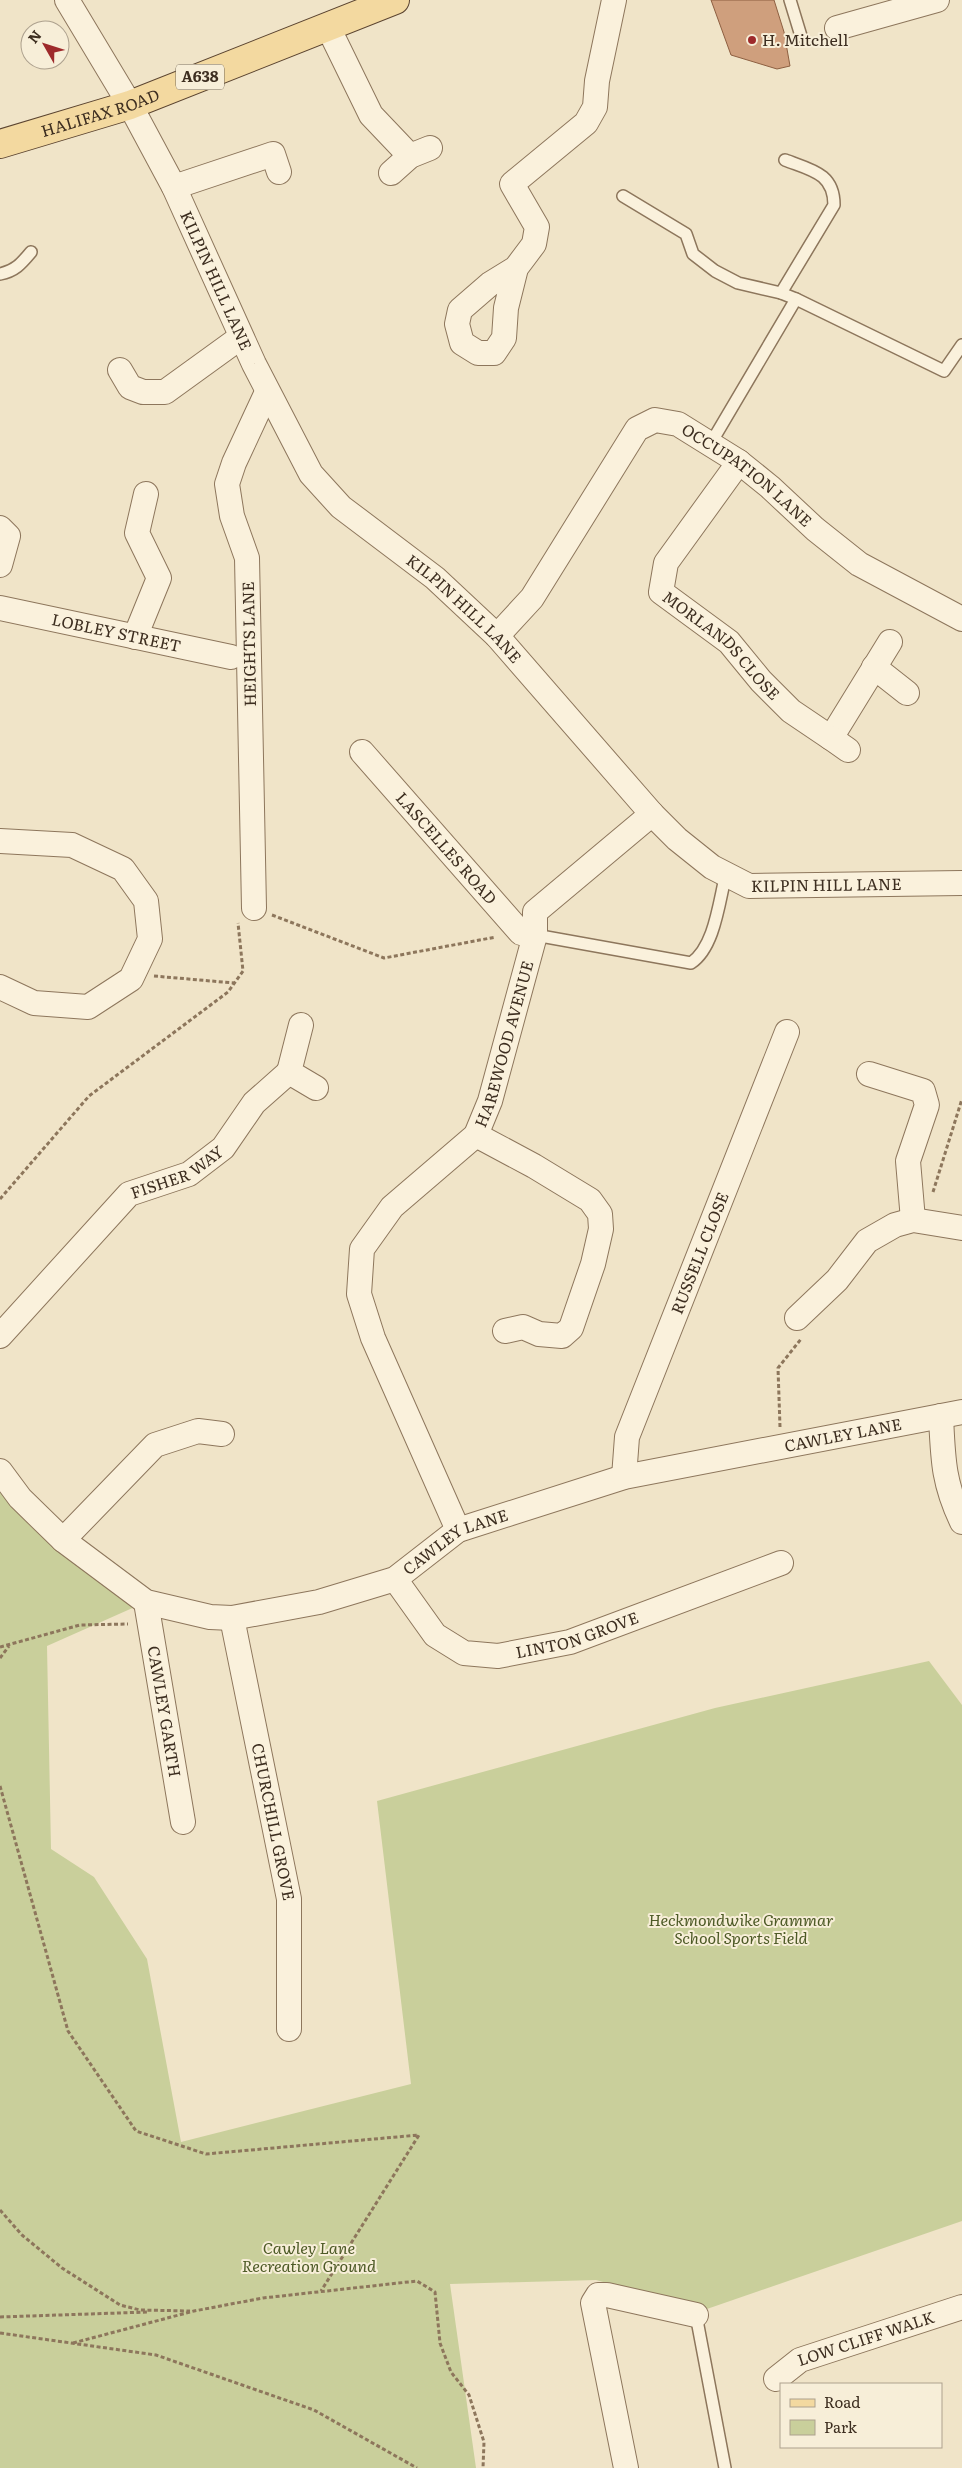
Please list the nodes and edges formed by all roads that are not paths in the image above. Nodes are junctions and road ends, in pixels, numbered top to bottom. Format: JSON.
{"nodes":[{"id":1,"x":66,"y":0,"type":"edge"},
{"id":2,"x":396,"y":0,"type":"edge"},
{"id":3,"x":614,"y":0,"type":"edge"},
{"id":4,"x":790,"y":0,"type":"edge"},
{"id":5,"x":937,"y":0,"type":"edge"},
{"id":6,"x":328,"y":27,"type":"junction"},
{"id":7,"x":837,"y":28,"type":"dead end"},
{"id":8,"x":801,"y":36,"type":"dead end"},
{"id":9,"x":130,"y":105,"type":"junction"},
{"id":10,"x":0,"y":144,"type":"edge"},
{"id":11,"x":785,"y":160,"type":"dead end"},
{"id":12,"x":279,"y":172,"type":"dead end"},
{"id":13,"x":391,"y":173,"type":"dead end"},
{"id":14,"x":174,"y":187,"type":"junction"},
{"id":15,"x":623,"y":196,"type":"dead end"},
{"id":16,"x":31,"y":252,"type":"dead end"},
{"id":17,"x":516,"y":268,"type":"dead end"},
{"id":18,"x":0,"y":274,"type":"edge"},
{"id":19,"x":781,"y":293,"type":"junction"},
{"id":20,"x":796,"y":300,"type":"junction"},
{"id":21,"x":242,"y":337,"type":"junction"},
{"id":22,"x":962,"y":345,"type":"edge"},
{"id":23,"x":120,"y":370,"type":"dead end"},
{"id":24,"x":267,"y":392,"type":"junction"},
{"id":25,"x":711,"y":444,"type":"junction"},
{"id":26,"x":739,"y":462,"type":"junction"},
{"id":27,"x":146,"y":494,"type":"dead end"},
{"id":28,"x":0,"y":528,"type":"edge"},
{"id":29,"x":0,"y":565,"type":"edge"},
{"id":30,"x":0,"y":608,"type":"edge"},
{"id":31,"x":962,"y":618,"type":"edge"},
{"id":32,"x":497,"y":636,"type":"junction"},
{"id":33,"x":135,"y":637,"type":"junction"},
{"id":34,"x":890,"y":642,"type":"dead end"},
{"id":35,"x":231,"y":657,"type":"dead end"},
{"id":36,"x":874,"y":667,"type":"junction"},
{"id":37,"x":907,"y":693,"type":"dead end"},
{"id":38,"x":362,"y":752,"type":"dead end"},
{"id":39,"x":652,"y":814,"type":"junction"},
{"id":40,"x":0,"y":841,"type":"edge"},
{"id":41,"x":726,"y":874,"type":"junction"},
{"id":42,"x":962,"y":883,"type":"edge"},
{"id":43,"x":254,"y":908,"type":"road end"},
{"id":44,"x":528,"y":934,"type":"junction"},
{"id":45,"x":0,"y":987,"type":"edge"},
{"id":46,"x":301,"y":1025,"type":"dead end"},
{"id":47,"x":787,"y":1032,"type":"dead end"},
{"id":48,"x":289,"y":1072,"type":"junction"},
{"id":49,"x":868,"y":1074,"type":"dead end"},
{"id":50,"x":316,"y":1088,"type":"dead end"},
{"id":51,"x":476,"y":1135,"type":"junction"},
{"id":52,"x":918,"y":1221,"type":"junction"},
{"id":53,"x":962,"y":1228,"type":"edge"},
{"id":54,"x":800,"y":1328,"type":"road end"},
{"id":55,"x":505,"y":1331,"type":"dead end"},
{"id":56,"x":0,"y":1336,"type":"edge"},
{"id":57,"x":951,"y":1414,"type":"edge"},
{"id":58,"x":222,"y":1434,"type":"dead end"},
{"id":59,"x":0,"y":1471,"type":"edge"},
{"id":60,"x":624,"y":1477,"type":"junction"},
{"id":61,"x":962,"y":1522,"type":"edge"},
{"id":62,"x":458,"y":1530,"type":"junction"},
{"id":63,"x":63,"y":1540,"type":"junction"},
{"id":64,"x":782,"y":1563,"type":"dead end"},
{"id":65,"x":395,"y":1579,"type":"junction"},
{"id":66,"x":146,"y":1602,"type":"junction"},
{"id":67,"x":232,"y":1618,"type":"junction"},
{"id":68,"x":183,"y":1822,"type":"dead end"},
{"id":69,"x":289,"y":2028,"type":"dead end"},
{"id":70,"x":962,"y":2307,"type":"edge"},
{"id":71,"x":696,"y":2315,"type":"joint"},
{"id":72,"x":776,"y":2379,"type":"dead end"},
{"id":73,"x":626,"y":2468,"type":"edge"},
{"id":74,"x":725,"y":2468,"type":"edge"}],
"edges":[{"from":1,"to":9,"type":"street","name":"KILPIN HILL LANE"},
{"from":2,"to":6,"type":"main road","name":"HALIFAX ROAD","number":"A638"},
{"from":3,"to":17,"type":"street"},
{"from":4,"to":8,"type":"lane"},
{"from":5,"to":7,"type":"street"},
{"from":6,"to":9,"type":"main road","name":"HALIFAX ROAD","number":"A638"},
{"from":6,"to":13,"type":"street"},
{"from":9,"to":10,"type":"main road","name":"HALIFAX ROAD","number":"A638"},
{"from":9,"to":14,"type":"street","name":"KILPIN HILL LANE"},
{"from":11,"to":19,"type":"lane"},
{"from":12,"to":14,"type":"street"},
{"from":14,"to":21,"type":"street","name":"KILPIN HILL LANE"},
{"from":15,"to":19,"type":"lane"},
{"from":16,"to":18,"type":"lane"},
{"from":19,"to":20,"type":"lane"},
{"from":20,"to":22,"type":"lane"},
{"from":20,"to":25,"type":"lane"},
{"from":21,"to":23,"type":"street"},
{"from":21,"to":24,"type":"street","name":"KILPIN HILL LANE"},
{"from":24,"to":32,"type":"street","name":"KILPIN HILL LANE"},
{"from":24,"to":43,"type":"street","name":"HEIGHTS LANE"},
{"from":25,"to":26,"type":"street","name":"OCCUPATION LANE"},
{"from":25,"to":32,"type":"street","name":"OCCUPATION LANE"},
{"from":26,"to":31,"type":"street","name":"OCCUPATION LANE"},
{"from":26,"to":36,"type":"street","name":"MORLANDS CLOSE"},
{"from":27,"to":33,"type":"street"},
{"from":28,"to":29,"type":"street"},
{"from":30,"to":33,"type":"street","name":"LOBLEY STREET"},
{"from":32,"to":39,"type":"street","name":"KILPIN HILL LANE"},
{"from":33,"to":35,"type":"street","name":"LOBLEY STREET"},
{"from":34,"to":36,"type":"street","name":"MORLANDS CLOSE"},
{"from":36,"to":37,"type":"street"},
{"from":38,"to":44,"type":"street","name":"LASCELLES ROAD"},
{"from":39,"to":41,"type":"street","name":"KILPIN HILL LANE"},
{"from":39,"to":44,"type":"street","name":"HAREWOOD AVENUE"},
{"from":40,"to":45,"type":"street"},
{"from":41,"to":42,"type":"street","name":"KILPIN HILL LANE"},
{"from":41,"to":44,"type":"lane"},
{"from":44,"to":51,"type":"street","name":"HAREWOOD AVENUE"},
{"from":46,"to":48,"type":"street"},
{"from":47,"to":60,"type":"street","name":"RUSSELL CLOSE"},
{"from":48,"to":50,"type":"street"},
{"from":48,"to":56,"type":"street","name":"FISHER WAY"},
{"from":49,"to":52,"type":"street"},
{"from":51,"to":55,"type":"street"},
{"from":51,"to":62,"type":"street","name":"HAREWOOD AVENUE"},
{"from":52,"to":53,"type":"street"},
{"from":52,"to":54,"type":"street"},
{"from":57,"to":60,"type":"street","name":"CAWLEY LANE"},
{"from":57,"to":61,"type":"street"},
{"from":58,"to":63,"type":"street"},
{"from":59,"to":63,"type":"street","name":"CAWLEY LANE"},
{"from":60,"to":62,"type":"street","name":"CAWLEY LANE"},
{"from":62,"to":65,"type":"street","name":"CAWLEY LANE"},
{"from":63,"to":66,"type":"street","name":"CAWLEY LANE"},
{"from":64,"to":65,"type":"street","name":"LINTON GROVE"},
{"from":65,"to":67,"type":"street","name":"CAWLEY LANE"},
{"from":66,"to":67,"type":"street","name":"CAWLEY LANE"},
{"from":66,"to":68,"type":"street","name":"CAWLEY GARTH"},
{"from":67,"to":69,"type":"street","name":"CHURCHILL GROVE"},
{"from":70,"to":72,"type":"street","name":"LOW CLIFF WALK"},
{"from":71,"to":73,"type":"street"},
{"from":71,"to":74,"type":"lane"}]}
